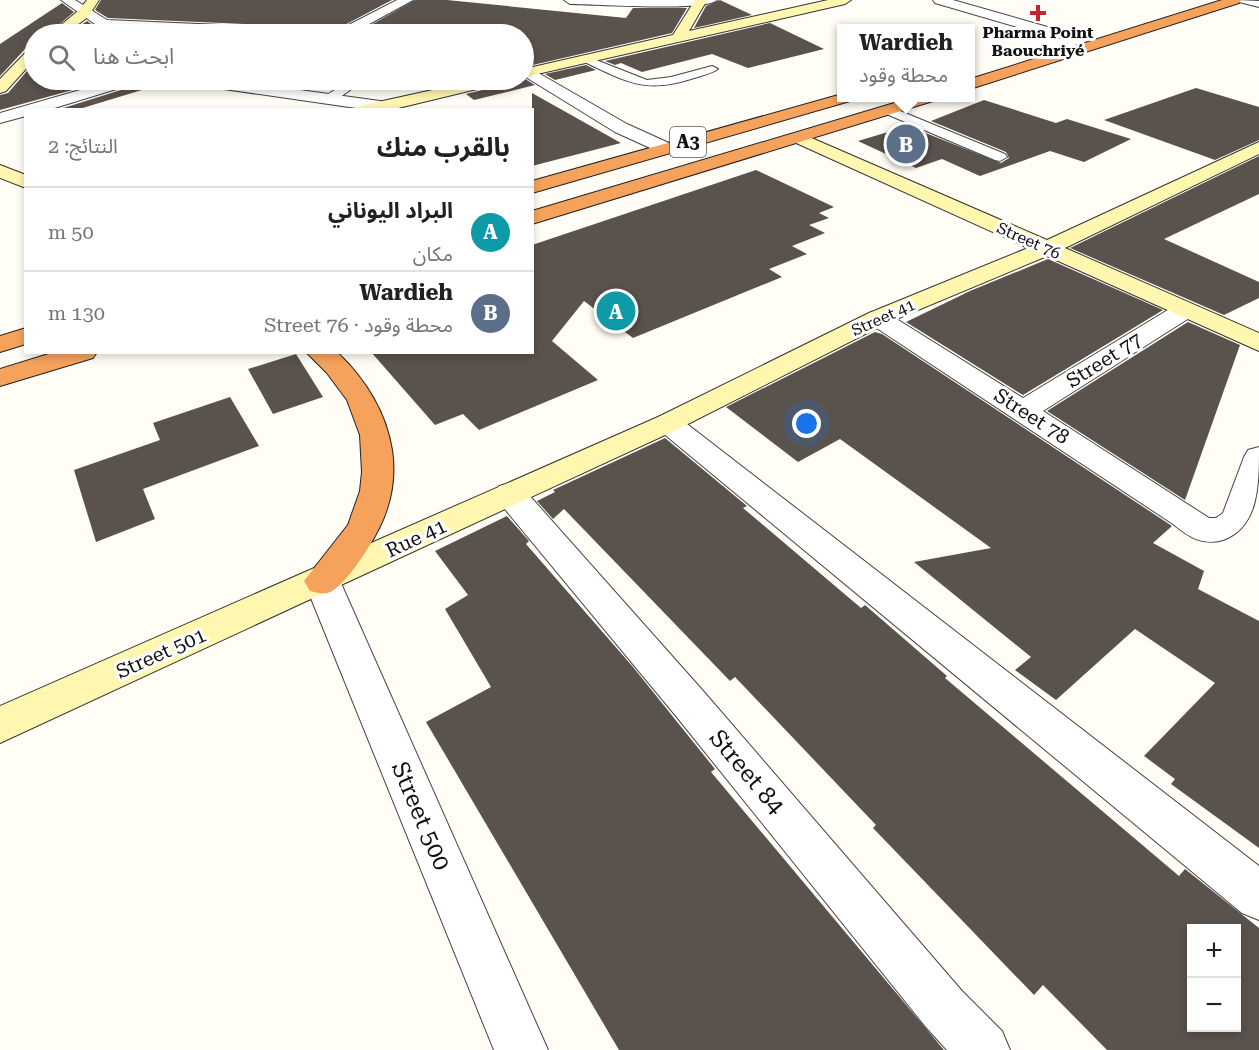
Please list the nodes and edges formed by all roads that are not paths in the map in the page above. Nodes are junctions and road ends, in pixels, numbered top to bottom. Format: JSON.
{"nodes":[{"id":1,"x":67,"y":0,"type":"edge"},
{"id":2,"x":93,"y":0,"type":"edge"},
{"id":3,"x":407,"y":0,"type":"edge"},
{"id":4,"x":570,"y":0,"type":"edge"},
{"id":5,"x":704,"y":0,"type":"edge"},
{"id":6,"x":845,"y":0,"type":"edge"},
{"id":7,"x":939,"y":0,"type":"edge"},
{"id":8,"x":1235,"y":0,"type":"edge"},
{"id":9,"x":1242,"y":0,"type":"edge"},
{"id":10,"x":626,"y":1,"type":"edge"},
{"id":11,"x":1259,"y":4,"type":"edge"},
{"id":12,"x":83,"y":14,"type":"junction"},
{"id":13,"x":70,"y":24,"type":"edge"},
{"id":14,"x":105,"y":24,"type":"edge"},
{"id":15,"x":361,"y":24,"type":"edge"},
{"id":16,"x":1066,"y":33,"type":"joint"},
{"id":17,"x":678,"y":38,"type":"junction"},
{"id":18,"x":1029,"y":44,"type":"dead end"},
{"id":19,"x":586,"y":59,"type":"junction"},
{"id":20,"x":24,"y":63,"type":"edge"},
{"id":21,"x":712,"y":69,"type":"dead end"},
{"id":22,"x":534,"y":71,"type":"edge"},
{"id":23,"x":534,"y":78,"type":"edge"},
{"id":24,"x":975,"y":82,"type":"edge"},
{"id":25,"x":0,"y":88,"type":"edge"},
{"id":26,"x":96,"y":90,"type":"edge"},
{"id":27,"x":282,"y":90,"type":"edge"},
{"id":28,"x":343,"y":90,"type":"edge"},
{"id":29,"x":452,"y":90,"type":"edge"},
{"id":30,"x":329,"y":99,"type":"junction"},
{"id":31,"x":837,"y":100,"type":"edge"},
{"id":32,"x":885,"y":104,"type":"edge"},
{"id":33,"x":34,"y":108,"type":"edge"},
{"id":34,"x":373,"y":108,"type":"edge"},
{"id":35,"x":24,"y":111,"type":"edge"},
{"id":36,"x":0,"y":118,"type":"edge"},
{"id":37,"x":800,"y":138,"type":"junction"},
{"id":38,"x":1259,"y":147,"type":"edge"},
{"id":39,"x":665,"y":148,"type":"junction"},
{"id":40,"x":1000,"y":157,"type":"dead end"},
{"id":41,"x":0,"y":171,"type":"edge"},
{"id":42,"x":24,"y":183,"type":"edge"},
{"id":43,"x":24,"y":185,"type":"edge"},
{"id":44,"x":534,"y":186,"type":"edge"},
{"id":45,"x":0,"y":192,"type":"edge"},
{"id":46,"x":534,"y":217,"type":"edge"},
{"id":47,"x":1048,"y":248,"type":"junction"},
{"id":48,"x":1185,"y":310,"type":"junction"},
{"id":49,"x":878,"y":318,"type":"junction"},
{"id":50,"x":24,"y":337,"type":"edge"},
{"id":51,"x":1259,"y":343,"type":"edge"},
{"id":52,"x":0,"y":344,"type":"edge"},
{"id":53,"x":78,"y":354,"type":"edge"},
{"id":54,"x":321,"y":354,"type":"edge"},
{"id":55,"x":0,"y":378,"type":"edge"},
{"id":56,"x":1024,"y":411,"type":"junction"},
{"id":57,"x":668,"y":423,"type":"junction"},
{"id":58,"x":1259,"y":457,"type":"edge"},
{"id":59,"x":510,"y":494,"type":"junction"},
{"id":60,"x":322,"y":581,"type":"junction"},
{"id":61,"x":0,"y":725,"type":"edge"},
{"id":62,"x":1259,"y":896,"type":"edge"},
{"id":63,"x":520,"y":1050,"type":"edge"},
{"id":64,"x":983,"y":1050,"type":"edge"}],
"edges":[{"from":1,"to":12,"type":"street"},
{"from":2,"to":12,"type":"street"},
{"from":3,"to":15,"type":"street"},
{"from":4,"to":10,"type":"street"},
{"from":5,"to":10,"type":"street"},
{"from":5,"to":17,"type":"street"},
{"from":6,"to":17,"type":"street"},
{"from":7,"to":16,"type":"street"},
{"from":8,"to":24,"type":"highway"},
{"from":9,"to":11,"type":"lane"},
{"from":12,"to":13,"type":"street"},
{"from":12,"to":14,"type":"street"},
{"from":16,"to":18,"type":"highway"},
{"from":17,"to":19,"type":"street"},
{"from":19,"to":21,"type":"lane"},
{"from":19,"to":22,"type":"street"},
{"from":20,"to":25,"type":"street"},
{"from":23,"to":39,"type":"street"},
{"from":26,"to":33,"type":"street"},
{"from":27,"to":30,"type":"street"},
{"from":28,"to":30,"type":"lane"},
{"from":29,"to":34,"type":"street"},
{"from":30,"to":34,"type":"street"},
{"from":31,"to":39,"type":"highway","number":"A3"},
{"from":32,"to":37,"type":"highway","number":"A3"},
{"from":32,"to":40,"type":"lane"},
{"from":35,"to":36,"type":"street"},
{"from":37,"to":46,"type":"highway","number":"A3"},
{"from":37,"to":47,"type":"street","name":"Street 76"},
{"from":38,"to":47,"type":"street","name":"Street 41"},
{"from":39,"to":44,"type":"highway","number":"A3"},
{"from":41,"to":42,"type":"street"},
{"from":43,"to":45,"type":"street"},
{"from":47,"to":48,"type":"street","name":"Street 76"},
{"from":47,"to":49,"type":"street","name":"Street 41"},
{"from":48,"to":51,"type":"street","name":"Street 76"},
{"from":48,"to":56,"type":"street","name":"Street 77"},
{"from":49,"to":56,"type":"street","name":"Street 78"},
{"from":49,"to":57,"type":"street","name":"Street 41"},
{"from":50,"to":52,"type":"highway"},
{"from":53,"to":55,"type":"highway"},
{"from":54,"to":60,"type":"highway"},
{"from":56,"to":58,"type":"street","name":"Street 78"},
{"from":57,"to":59,"type":"street","name":"Street 41"},
{"from":57,"to":62,"type":"street"},
{"from":59,"to":60,"type":"street","name":"Rue 41"},
{"from":59,"to":64,"type":"street","name":"Street 84"},
{"from":60,"to":61,"type":"street","name":"Street 501"},
{"from":60,"to":63,"type":"street","name":"Street 500"}]}
